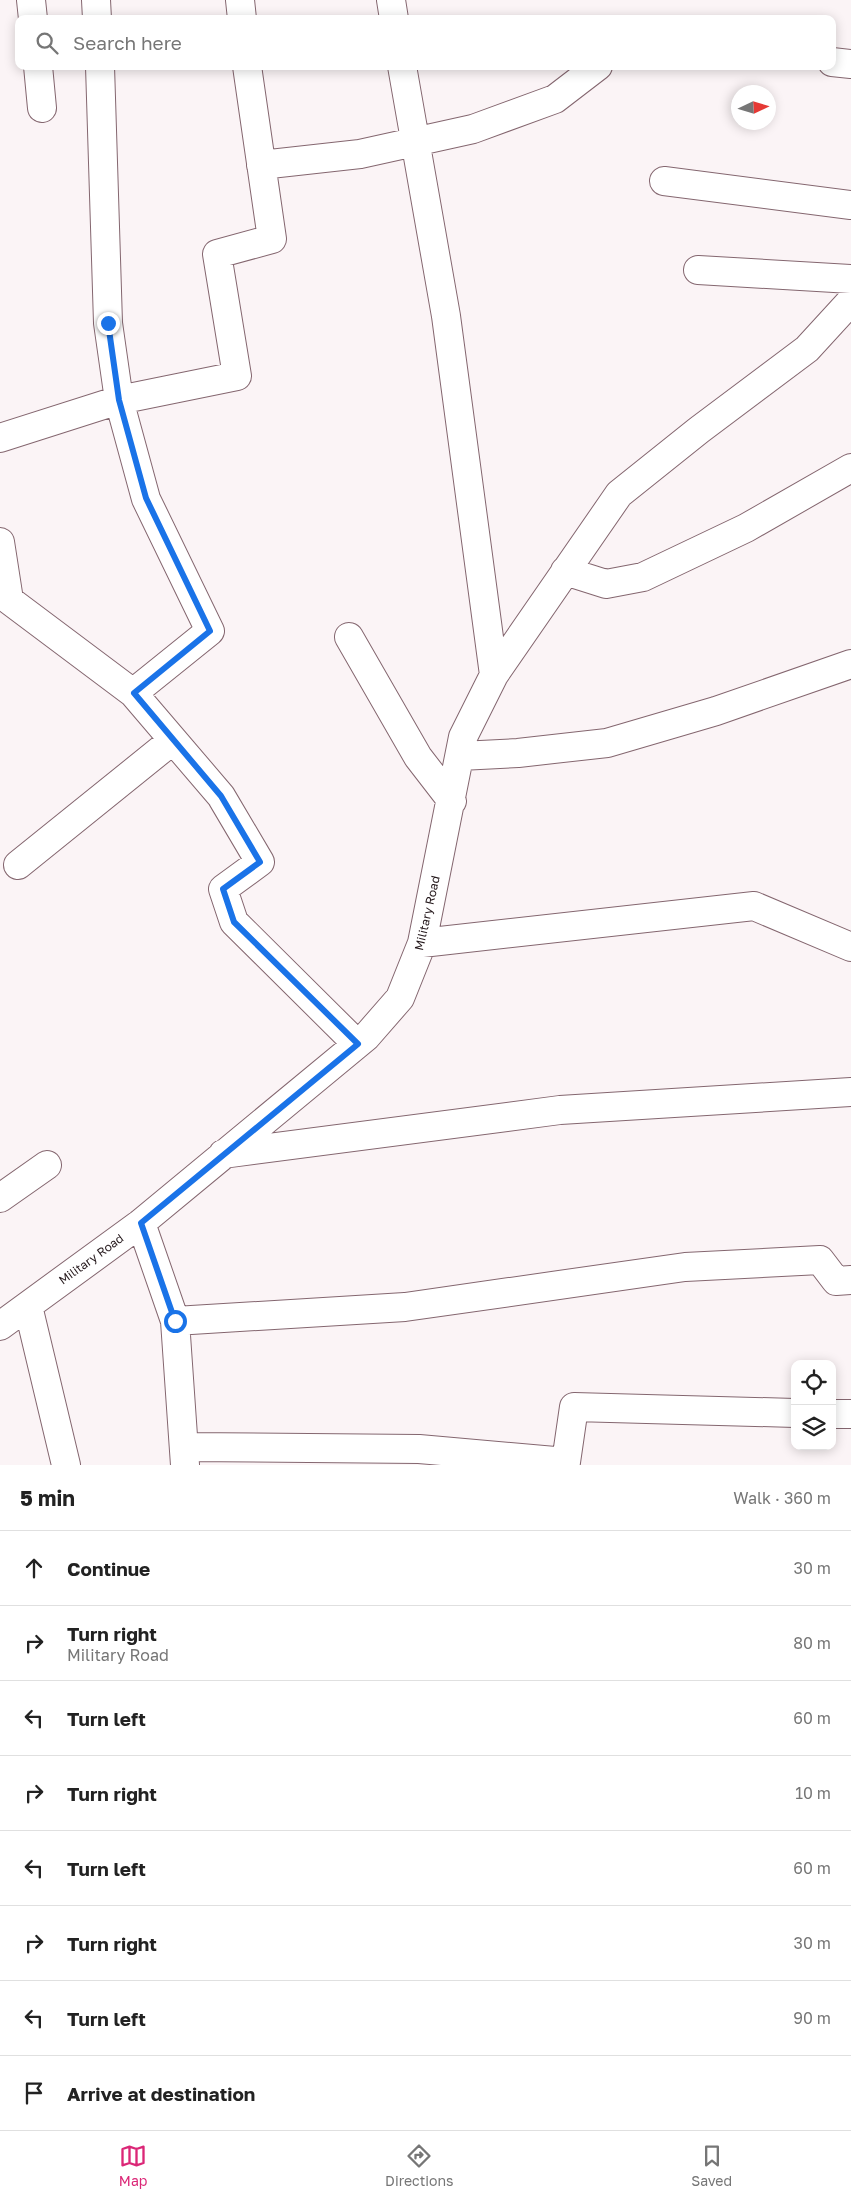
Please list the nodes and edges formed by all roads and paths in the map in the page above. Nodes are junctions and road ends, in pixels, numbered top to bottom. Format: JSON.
{"nodes":[{"id":1,"x":31,"y":0,"type":"edge"},
{"id":2,"x":96,"y":0,"type":"edge"},
{"id":3,"x":240,"y":0,"type":"edge"},
{"id":4,"x":391,"y":0,"type":"edge"},
{"id":5,"x":33,"y":15,"type":"edge"},
{"id":6,"x":98,"y":15,"type":"edge"},
{"id":7,"x":242,"y":15,"type":"edge"},
{"id":8,"x":393,"y":15,"type":"edge"},
{"id":9,"x":836,"y":62,"type":"edge"},
{"id":10,"x":851,"y":64,"type":"edge"},
{"id":11,"x":38,"y":70,"type":"edge"},
{"id":12,"x":100,"y":70,"type":"edge"},
{"id":13,"x":248,"y":70,"type":"edge"},
{"id":14,"x":403,"y":70,"type":"edge"},
{"id":15,"x":593,"y":70,"type":"edge"},
{"id":16,"x":42,"y":108,"type":"dead end"},
{"id":17,"x":416,"y":143,"type":"junction"},
{"id":18,"x":261,"y":165,"type":"junction"},
{"id":19,"x":664,"y":181,"type":"dead end"},
{"id":20,"x":851,"y":205,"type":"edge"},
{"id":21,"x":698,"y":270,"type":"dead end"},
{"id":22,"x":851,"y":279,"type":"edge"},
{"id":23,"x":851,"y":301,"type":"edge"},
{"id":24,"x":119,"y":400,"type":"junction"},
{"id":25,"x":0,"y":438,"type":"edge"},
{"id":26,"x":851,"y":468,"type":"edge"},
{"id":27,"x":0,"y":542,"type":"edge"},
{"id":28,"x":565,"y":571,"type":"junction"},
{"id":29,"x":4,"y":600,"type":"edge"},
{"id":30,"x":349,"y":637,"type":"dead end"},
{"id":31,"x":851,"y":664,"type":"edge"},
{"id":32,"x":494,"y":676,"type":"junction"},
{"id":33,"x":134,"y":693,"type":"junction"},
{"id":34,"x":173,"y":740,"type":"junction"},
{"id":35,"x":460,"y":756,"type":"junction"},
{"id":36,"x":452,"y":801,"type":"junction"},
{"id":37,"x":18,"y":865,"type":"dead end"},
{"id":38,"x":422,"y":943,"type":"junction"},
{"id":39,"x":851,"y":947,"type":"edge"},
{"id":40,"x":358,"y":1044,"type":"junction"},
{"id":41,"x":851,"y":1092,"type":"edge"},
{"id":42,"x":223,"y":1154,"type":"junction"},
{"id":43,"x":47,"y":1165,"type":"dead end"},
{"id":44,"x":0,"y":1198,"type":"edge"},
{"id":45,"x":141,"y":1223,"type":"junction"},
{"id":46,"x":851,"y":1280,"type":"edge"},
{"id":47,"x":28,"y":1306,"type":"junction"},
{"id":48,"x":175,"y":1321,"type":"junction"},
{"id":49,"x":0,"y":1326,"type":"edge"},
{"id":50,"x":791,"y":1413,"type":"edge"},
{"id":51,"x":836,"y":1414,"type":"edge"},
{"id":52,"x":851,"y":1414,"type":"edge"},
{"id":53,"x":185,"y":1456,"type":"edge"},
{"id":54,"x":66,"y":1465,"type":"edge"}],
"edges":[{"from":1,"to":5,"type":"street"},
{"from":2,"to":6,"type":"street"},
{"from":3,"to":7,"type":"street"},
{"from":4,"to":8,"type":"street"},
{"from":9,"to":10,"type":"street"},
{"from":11,"to":16,"type":"street"},
{"from":12,"to":24,"type":"street"},
{"from":13,"to":18,"type":"street"},
{"from":14,"to":17,"type":"street"},
{"from":15,"to":17,"type":"street"},
{"from":17,"to":18,"type":"street"},
{"from":17,"to":32,"type":"street"},
{"from":18,"to":24,"type":"street"},
{"from":19,"to":20,"type":"street"},
{"from":21,"to":22,"type":"street"},
{"from":23,"to":28,"type":"street","name":"Military Road"},
{"from":24,"to":25,"type":"street"},
{"from":24,"to":33,"type":"street"},
{"from":26,"to":28,"type":"street"},
{"from":27,"to":29,"type":"street"},
{"from":28,"to":32,"type":"street","name":"Military Road"},
{"from":29,"to":33,"type":"street"},
{"from":30,"to":36,"type":"street"},
{"from":31,"to":35,"type":"street"},
{"from":32,"to":35,"type":"street","name":"Military Road"},
{"from":33,"to":34,"type":"street"},
{"from":34,"to":37,"type":"street"},
{"from":34,"to":40,"type":"street"},
{"from":35,"to":36,"type":"street","name":"Military Road"},
{"from":36,"to":38,"type":"street","name":"Military Road"},
{"from":38,"to":39,"type":"street"},
{"from":38,"to":40,"type":"street","name":"Military Road"},
{"from":40,"to":42,"type":"street","name":"Military Road"},
{"from":41,"to":42,"type":"street"},
{"from":42,"to":45,"type":"street","name":"Military Road"},
{"from":43,"to":44,"type":"street"},
{"from":45,"to":47,"type":"street","name":"Military Road"},
{"from":45,"to":48,"type":"street"},
{"from":46,"to":48,"type":"street"},
{"from":47,"to":49,"type":"street","name":"Military Road"},
{"from":47,"to":54,"type":"street"},
{"from":48,"to":53,"type":"street"},
{"from":50,"to":53,"type":"street"},
{"from":51,"to":52,"type":"street"}]}
